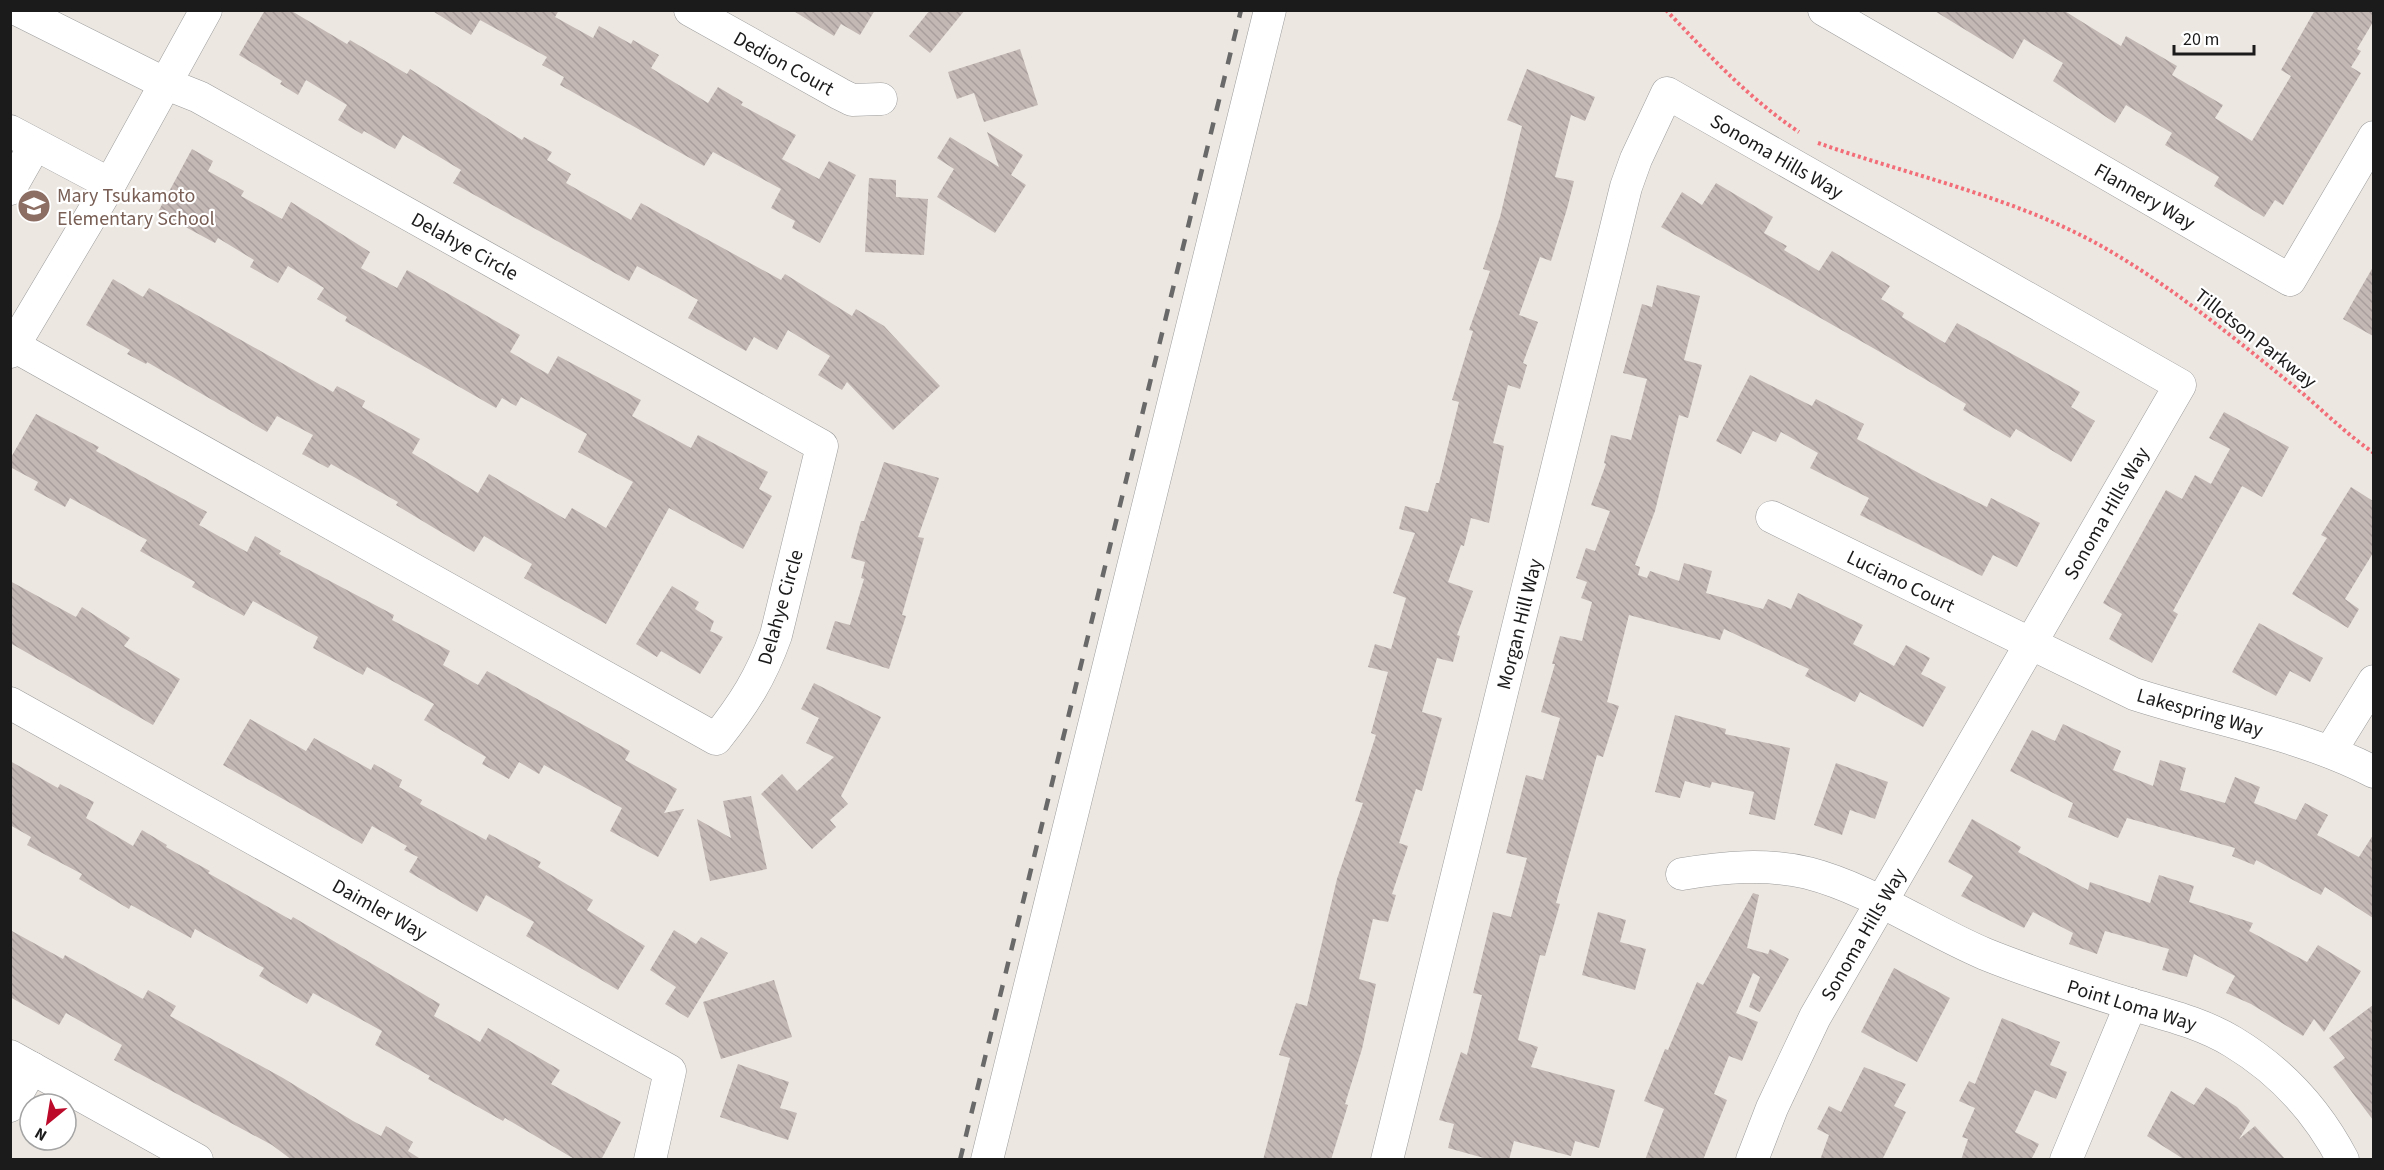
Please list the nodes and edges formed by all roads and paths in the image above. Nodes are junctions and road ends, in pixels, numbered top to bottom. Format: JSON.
{"nodes":[{"id":1,"x":18,"y":10,"type":"edge"},
{"id":2,"x":206,"y":10,"type":"edge"},
{"id":3,"x":690,"y":10,"type":"edge"},
{"id":4,"x":1270,"y":10,"type":"edge"},
{"id":5,"x":1666,"y":10,"type":"edge"},
{"id":6,"x":1824,"y":10,"type":"edge"},
{"id":7,"x":1862,"y":20,"type":"edge"},
{"id":8,"x":164,"y":83,"type":"junction"},
{"id":9,"x":1667,"y":93,"type":"joint"},
{"id":10,"x":881,"y":99,"type":"dead end"},
{"id":11,"x":1804,"y":136,"type":"dead end"},
{"id":12,"x":2373,"y":136,"type":"edge"},
{"id":13,"x":23,"y":138,"type":"edge"},
{"id":14,"x":1814,"y":141,"type":"dead end"},
{"id":15,"x":110,"y":184,"type":"junction"},
{"id":16,"x":10,"y":189,"type":"edge"},
{"id":17,"x":12,"y":349,"type":"edge"},
{"id":18,"x":2373,"y":453,"type":"edge"},
{"id":19,"x":1772,"y":517,"type":"dead end"},
{"id":20,"x":2030,"y":645,"type":"junction"},
{"id":21,"x":2373,"y":681,"type":"edge"},
{"id":22,"x":10,"y":703,"type":"edge"},
{"id":23,"x":2330,"y":753,"type":"junction"},
{"id":24,"x":2373,"y":772,"type":"edge"},
{"id":25,"x":1682,"y":874,"type":"dead end"},
{"id":26,"x":1882,"y":903,"type":"junction"},
{"id":27,"x":2131,"y":1004,"type":"junction"},
{"id":28,"x":21,"y":1062,"type":"edge"},
{"id":29,"x":10,"y":1106,"type":"edge"},
{"id":30,"x":197,"y":1160,"type":"edge"},
{"id":31,"x":650,"y":1160,"type":"edge"},
{"id":32,"x":987,"y":1160,"type":"edge"},
{"id":33,"x":1387,"y":1160,"type":"edge"},
{"id":34,"x":1752,"y":1160,"type":"edge"},
{"id":35,"x":2066,"y":1160,"type":"edge"},
{"id":36,"x":2343,"y":1160,"type":"edge"}],
"edges":[{"from":1,"to":8,"type":"street"},
{"from":2,"to":8,"type":"street"},
{"from":3,"to":10,"type":"street","name":"Dedion Court"},
{"from":4,"to":32,"type":"street"},
{"from":5,"to":11,"type":"path"},
{"from":6,"to":7,"type":"street"},
{"from":7,"to":12,"type":"street","name":"Flannery Way"},
{"from":8,"to":15,"type":"street"},
{"from":8,"to":17,"type":"street","name":"Delahye Circle"},
{"from":9,"to":20,"type":"street","name":"Sonoma Hills Way"},
{"from":9,"to":33,"type":"street","name":"Morgan Hill Way"},
{"from":13,"to":15,"type":"street"},
{"from":13,"to":16,"type":"street"},
{"from":14,"to":18,"type":"path","name":"Tillotson Parkway"},
{"from":15,"to":17,"type":"street"},
{"from":19,"to":20,"type":"street","name":"Luciano Court"},
{"from":20,"to":23,"type":"street","name":"Lakespring Way"},
{"from":20,"to":26,"type":"street","name":"Sonoma Hills Way"},
{"from":21,"to":23,"type":"street"},
{"from":22,"to":31,"type":"street","name":"Daimler Way"},
{"from":23,"to":24,"type":"street","name":"Lakespring Way"},
{"from":25,"to":26,"type":"street","name":"Point Loma Way"},
{"from":26,"to":27,"type":"street","name":"Point Loma Way"},
{"from":26,"to":34,"type":"street","name":"Sonoma Hills Way"},
{"from":27,"to":35,"type":"street"},
{"from":27,"to":36,"type":"street","name":"Point Loma Way"},
{"from":28,"to":29,"type":"street"},
{"from":28,"to":30,"type":"street"}]}
